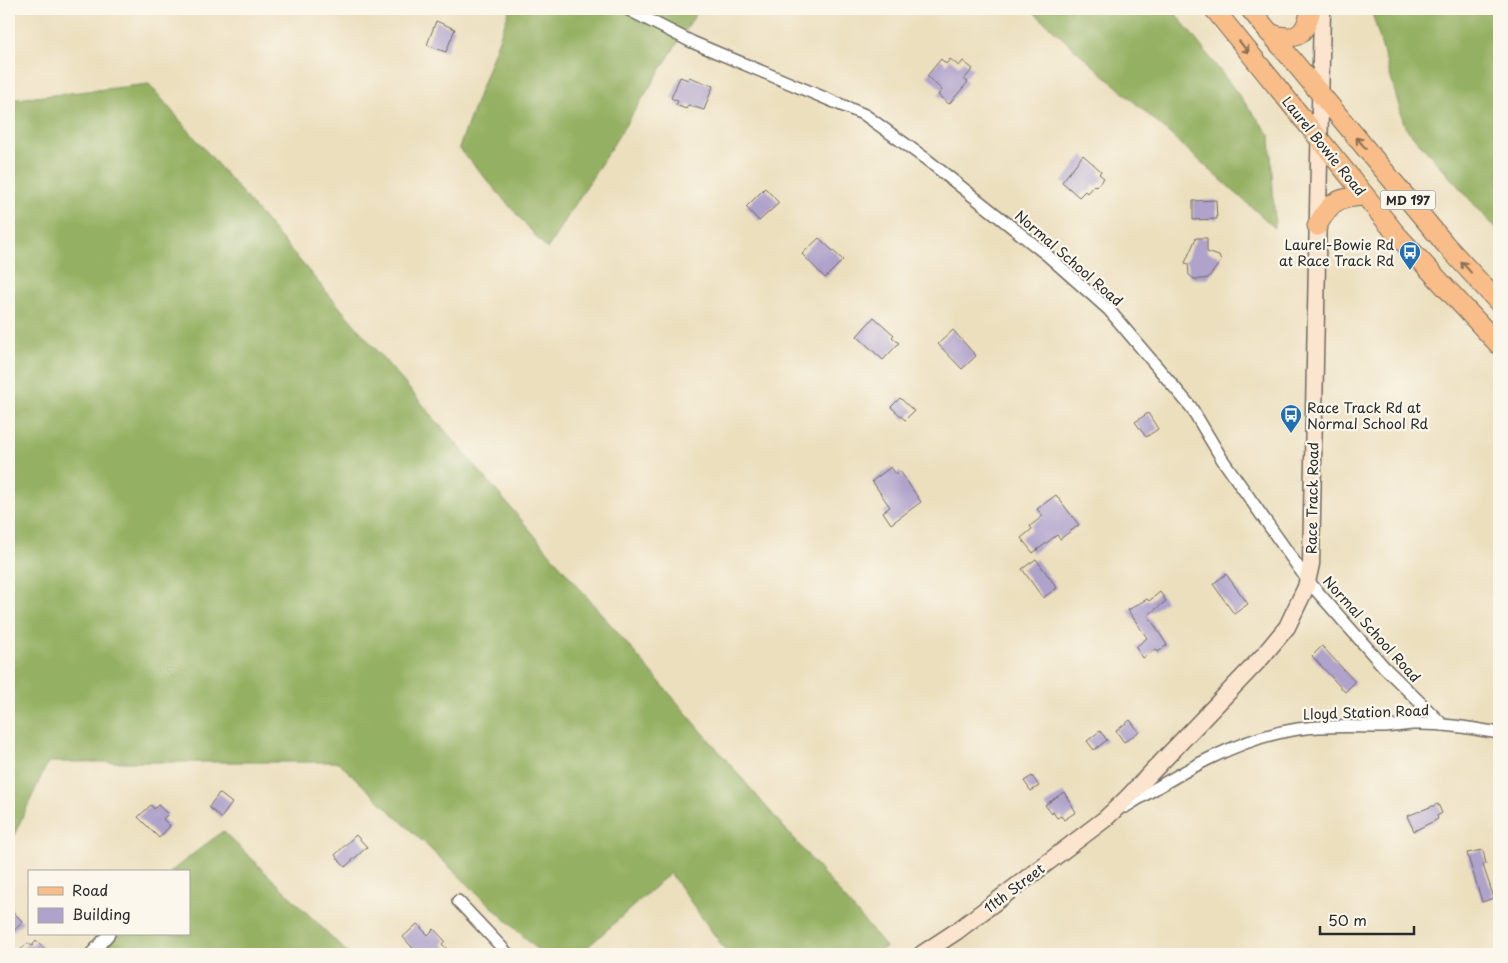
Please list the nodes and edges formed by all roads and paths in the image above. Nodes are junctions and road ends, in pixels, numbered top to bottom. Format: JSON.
{"nodes":[{"id":1,"x":626,"y":9,"type":"edge"},
{"id":2,"x":1214,"y":9,"type":"edge"},
{"id":3,"x":1250,"y":9,"type":"edge"},
{"id":4,"x":1312,"y":9,"type":"edge"},
{"id":5,"x":1322,"y":9,"type":"edge"},
{"id":6,"x":1269,"y":33,"type":"junction"},
{"id":7,"x":1320,"y":94,"type":"junction"},
{"id":8,"x":1318,"y":140,"type":"junction"},
{"id":9,"x":1365,"y":196,"type":"junction"},
{"id":10,"x":1317,"y":226,"type":"junction"},
{"id":11,"x":1499,"y":303,"type":"edge"},
{"id":12,"x":1499,"y":345,"type":"edge"},
{"id":13,"x":1308,"y":581,"type":"junction"},
{"id":14,"x":1439,"y":725,"type":"junction"},
{"id":15,"x":1499,"y":733,"type":"edge"},
{"id":16,"x":1105,"y":819,"type":"junction"},
{"id":17,"x":458,"y":902,"type":"dead end"},
{"id":18,"x":108,"y":936,"type":"edge"},
{"id":19,"x":91,"y":954,"type":"edge"},
{"id":20,"x":508,"y":954,"type":"edge"},
{"id":21,"x":922,"y":954,"type":"edge"}],
"edges":[{"from":1,"to":13,"type":"street","name":"Normal School Road"},
{"from":2,"to":8,"type":"main road","name":"Laurel Bowie Road","number":"MD 197","one_way":true},
{"from":3,"to":6,"type":"main road","name":"Laurel Bowie Road","number":"MD 197"},
{"from":4,"to":6,"type":"main road"},
{"from":5,"to":7,"type":"main road","name":"Race Track Road"},
{"from":6,"to":7,"type":"main road","name":"Laurel Bowie Road","number":"MD 197"},
{"from":7,"to":8,"type":"main road","name":"Race Track Road"},
{"from":11,"to":7,"type":"main road","name":"Laurel Bowie Road","number":"MD 197","one_way":true},
{"from":8,"to":9,"type":"main road","name":"Laurel Bowie Road","number":"MD 197"},
{"from":8,"to":10,"type":"main road","name":"Race Track Road"},
{"from":9,"to":10,"type":"main road"},
{"from":9,"to":12,"type":"main road","name":"Laurel Bowie Road","number":"MD 197"},
{"from":10,"to":13,"type":"main road","name":"Race Track Road"},
{"from":13,"to":14,"type":"street","name":"Normal School Road"},
{"from":13,"to":16,"type":"main road","name":"Race Track Road"},
{"from":14,"to":15,"type":"street","name":"Lloyd Station Road"},
{"from":14,"to":16,"type":"street","name":"Lloyd Station Road"},
{"from":16,"to":21,"type":"main road","name":"11th Street"},
{"from":17,"to":20,"type":"street"},
{"from":18,"to":19,"type":"street"}]}
